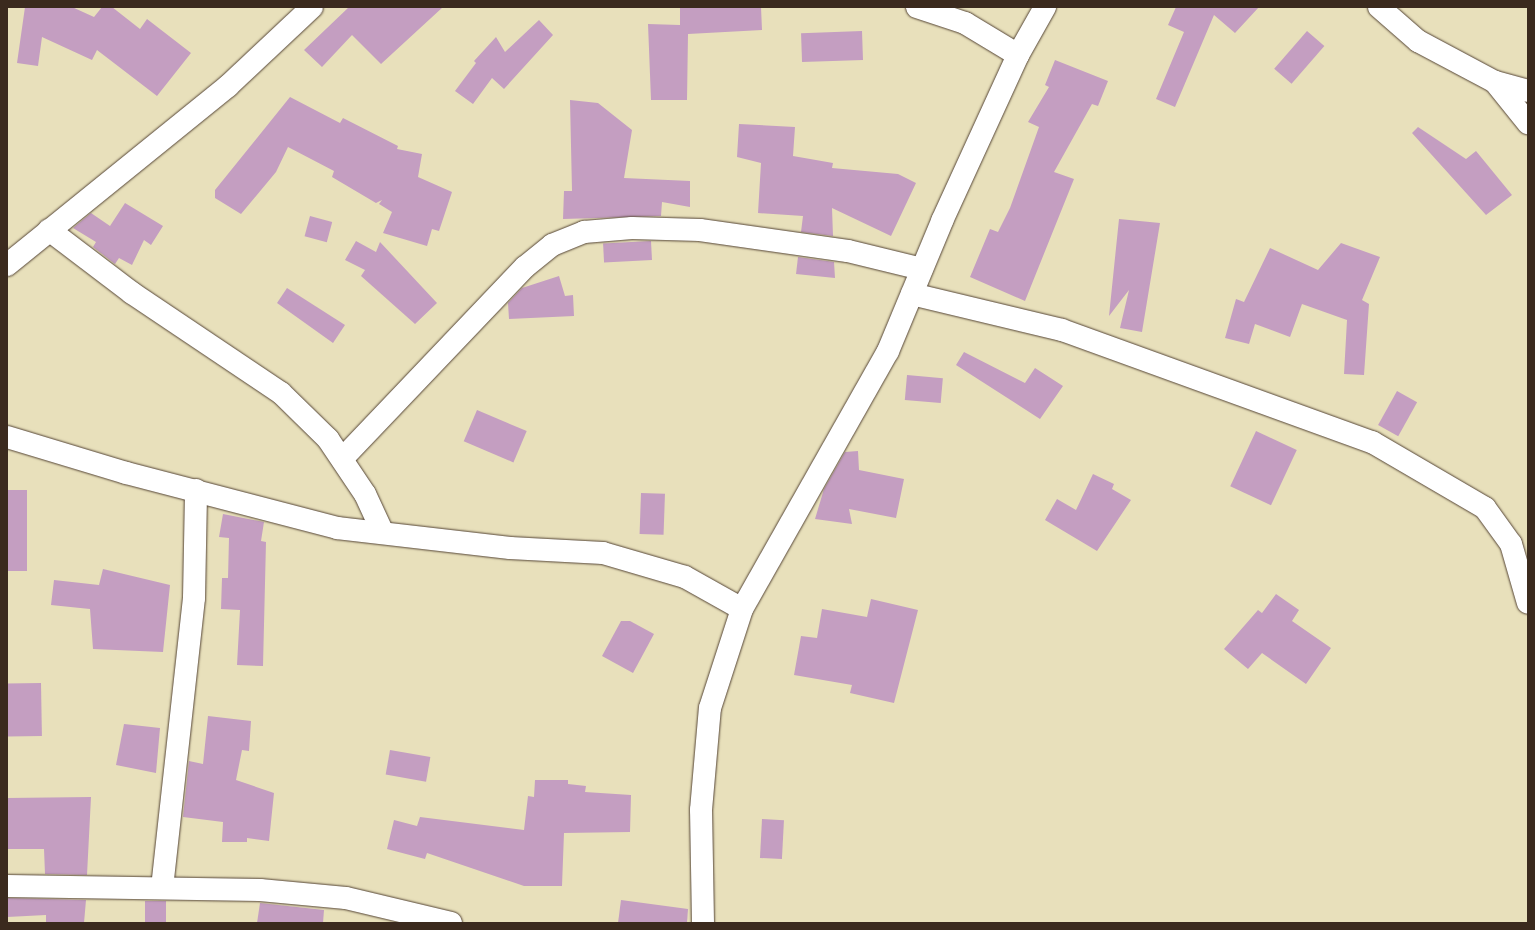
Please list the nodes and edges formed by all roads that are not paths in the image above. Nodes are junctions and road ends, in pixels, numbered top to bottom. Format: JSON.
{"nodes":[{"id":1,"x":312,"y":7,"type":"edge"},
{"id":2,"x":917,"y":7,"type":"edge"},
{"id":3,"x":1045,"y":7,"type":"edge"},
{"id":4,"x":1379,"y":7,"type":"edge"},
{"id":5,"x":1018,"y":54,"type":"junction"},
{"id":6,"x":1495,"y":82,"type":"junction"},
{"id":7,"x":1528,"y":91,"type":"edge"},
{"id":8,"x":1528,"y":123,"type":"edge"},
{"id":9,"x":49,"y":230,"type":"junction"},
{"id":10,"x":7,"y":265,"type":"edge"},
{"id":11,"x":922,"y":270,"type":"junction"},
{"id":12,"x":912,"y":294,"type":"junction"},
{"id":13,"x":7,"y":437,"type":"edge"},
{"id":14,"x":342,"y":459,"type":"junction"},
{"id":15,"x":196,"y":490,"type":"junction"},
{"id":16,"x":383,"y":533,"type":"junction"},
{"id":17,"x":1528,"y":603,"type":"edge"},
{"id":18,"x":742,"y":609,"type":"junction"},
{"id":19,"x":7,"y":886,"type":"edge"},
{"id":20,"x":162,"y":888,"type":"junction"},
{"id":21,"x":451,"y":923,"type":"edge"},
{"id":22,"x":704,"y":923,"type":"edge"}],
"edges":[{"from":1,"to":9,"type":"street"},
{"from":2,"to":5,"type":"street"},
{"from":3,"to":5,"type":"street"},
{"from":4,"to":6,"type":"street"},
{"from":5,"to":11,"type":"street"},
{"from":6,"to":7,"type":"street"},
{"from":6,"to":8,"type":"street"},
{"from":9,"to":10,"type":"street"},
{"from":9,"to":14,"type":"street"},
{"from":11,"to":12,"type":"street"},
{"from":11,"to":14,"type":"street"},
{"from":12,"to":17,"type":"street"},
{"from":12,"to":18,"type":"street"},
{"from":13,"to":15,"type":"street"},
{"from":14,"to":16,"type":"street"},
{"from":15,"to":16,"type":"street"},
{"from":15,"to":20,"type":"street"},
{"from":16,"to":18,"type":"street"},
{"from":18,"to":22,"type":"street"},
{"from":19,"to":20,"type":"street"},
{"from":20,"to":21,"type":"street"}]}
